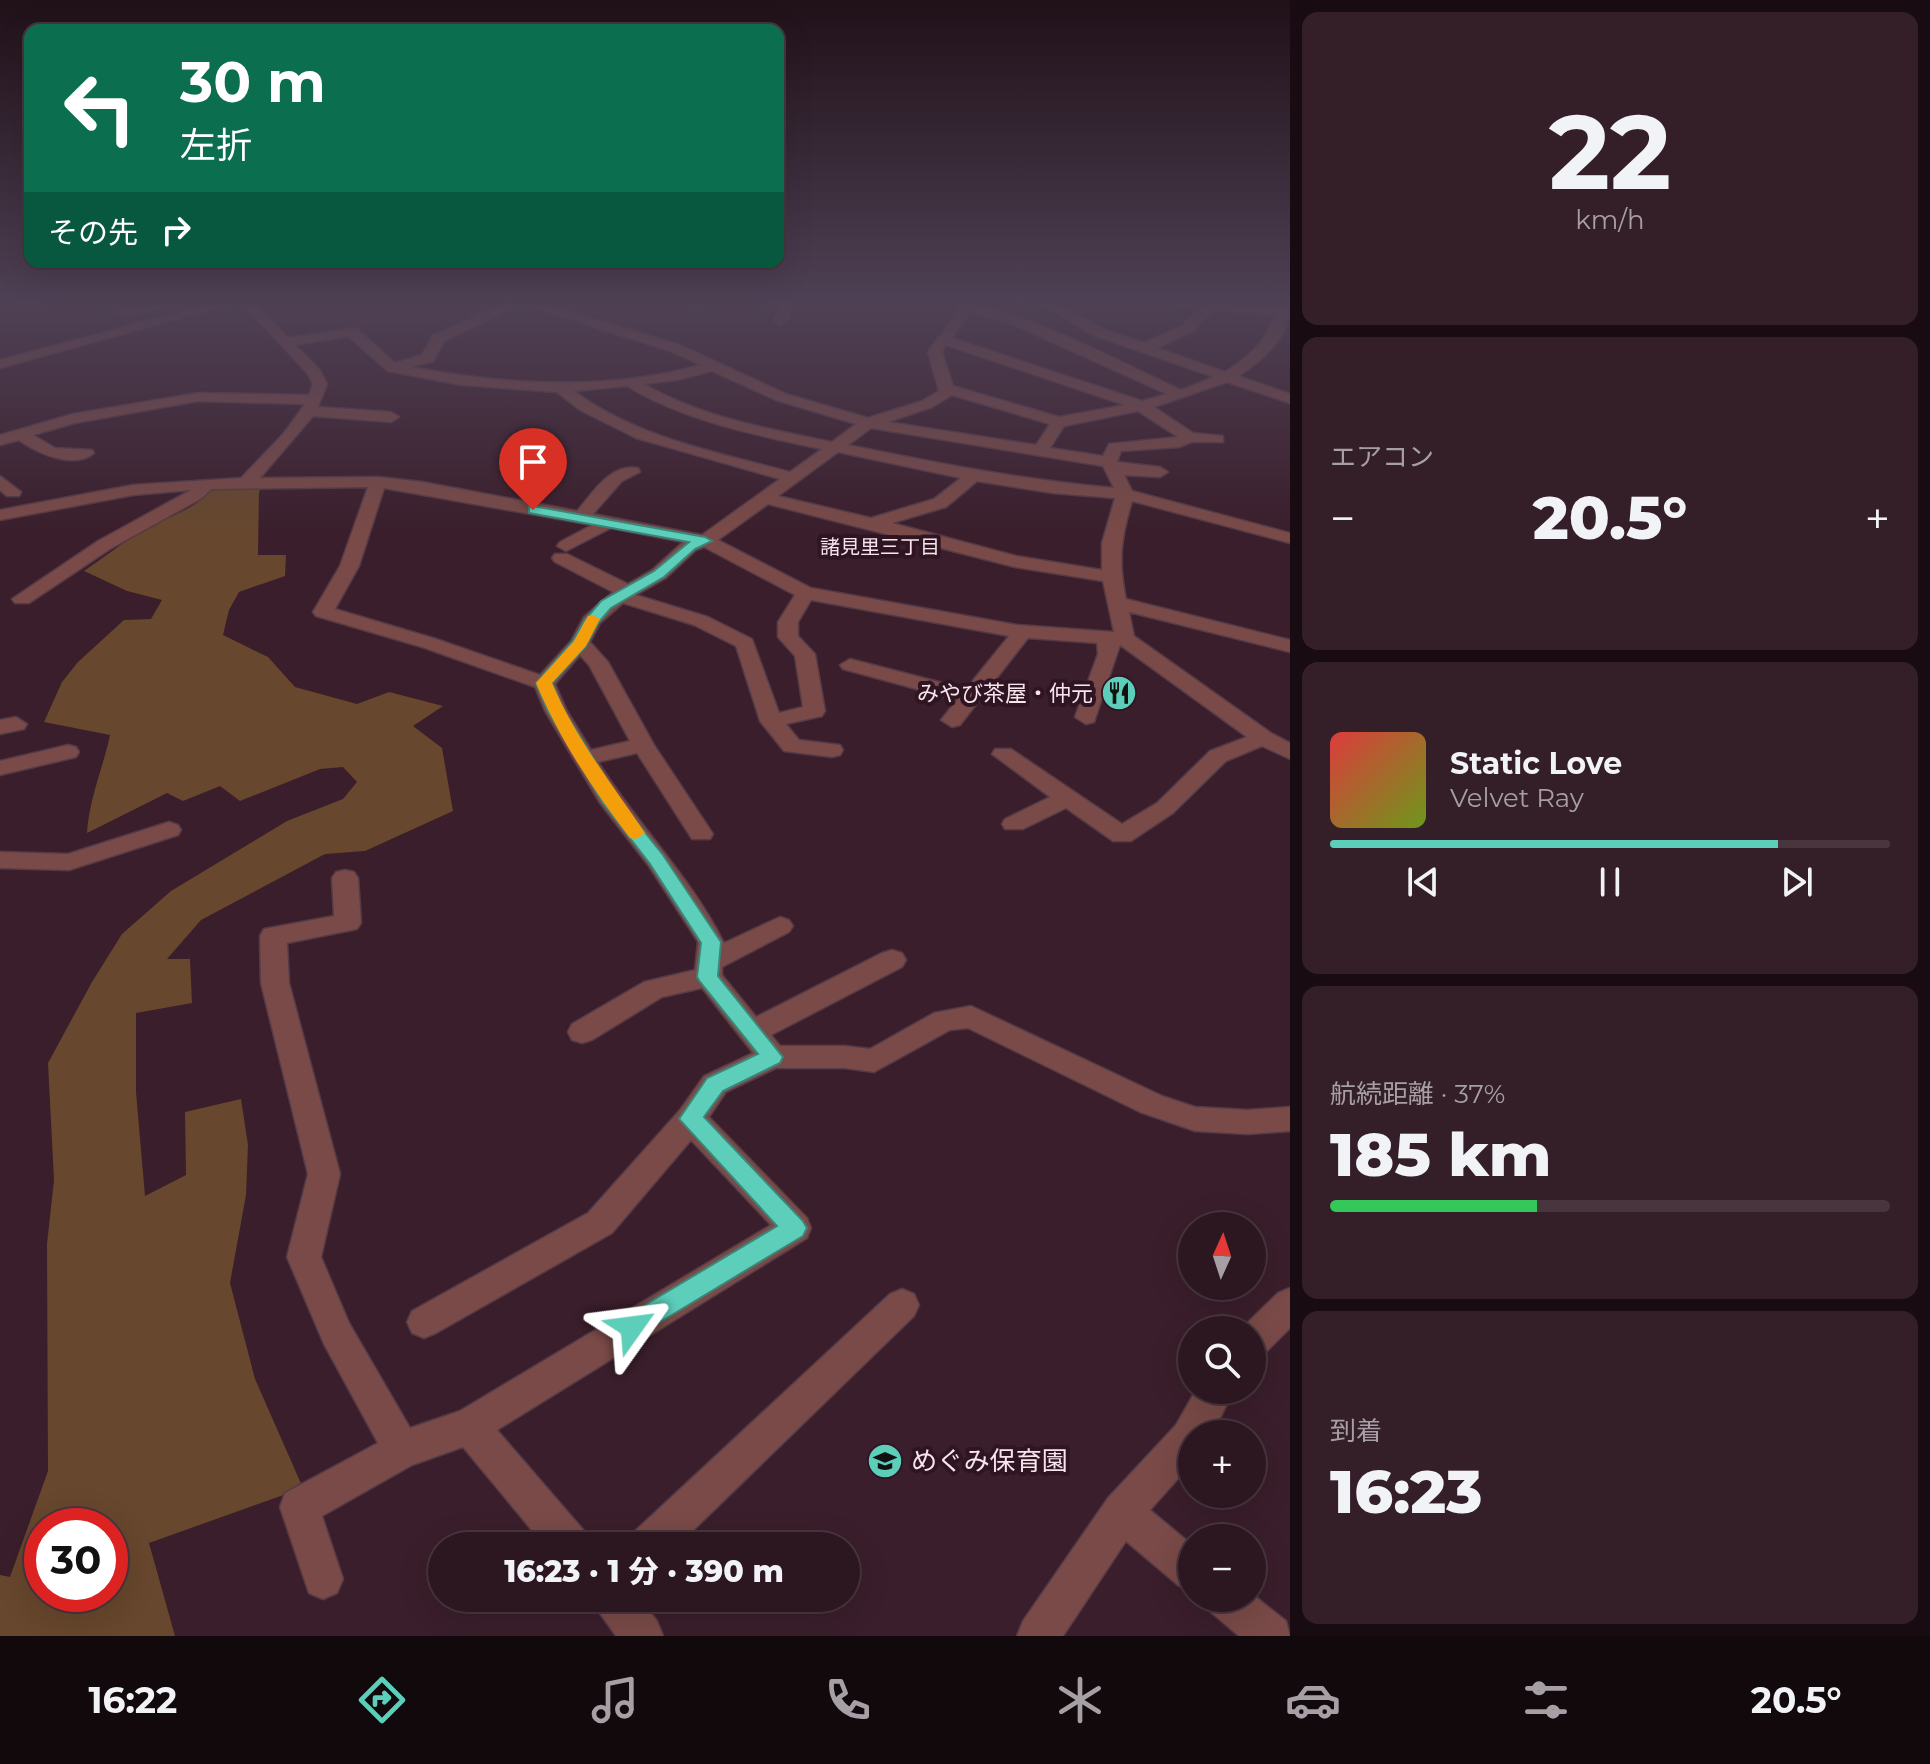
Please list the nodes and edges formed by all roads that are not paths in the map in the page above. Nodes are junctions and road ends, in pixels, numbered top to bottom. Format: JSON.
{"nodes":[{"id":1,"x":318,"y":379,"type":"edge"},
{"id":2,"x":452,"y":379,"type":"edge"},
{"id":3,"x":651,"y":379,"type":"edge"},
{"id":4,"x":746,"y":379,"type":"edge"},
{"id":5,"x":943,"y":379,"type":"edge"},
{"id":6,"x":1063,"y":379,"type":"edge"},
{"id":7,"x":1146,"y":379,"type":"edge"},
{"id":8,"x":1222,"y":379,"type":"edge"},
{"id":9,"x":1232,"y":379,"type":"edge"},
{"id":10,"x":631,"y":382,"type":"junction"},
{"id":11,"x":561,"y":388,"type":"junction"},
{"id":12,"x":946,"y":389,"type":"junction"},
{"id":13,"x":1178,"y":394,"type":"junction"},
{"id":14,"x":1290,"y":399,"type":"edge"},
{"id":15,"x":1140,"y":405,"type":"junction"},
{"id":16,"x":313,"y":406,"type":"junction"},
{"id":17,"x":391,"y":417,"type":"dead end"},
{"id":18,"x":1059,"y":422,"type":"junction"},
{"id":19,"x":868,"y":423,"type":"junction"},
{"id":20,"x":21,"y":434,"type":"junction"},
{"id":21,"x":1189,"y":437,"type":"junction"},
{"id":22,"x":1217,"y":439,"type":"dead end"},
{"id":23,"x":0,"y":440,"type":"edge"},
{"id":24,"x":836,"y":448,"type":"junction"},
{"id":25,"x":1039,"y":452,"type":"junction"},
{"id":26,"x":86,"y":453,"type":"dead end"},
{"id":27,"x":1111,"y":466,"type":"junction"},
{"id":28,"x":632,"y":472,"type":"dead end"},
{"id":29,"x":1160,"y":472,"type":"dead end"},
{"id":30,"x":973,"y":475,"type":"junction"},
{"id":31,"x":795,"y":478,"type":"junction"},
{"id":32,"x":247,"y":482,"type":"junction"},
{"id":33,"x":378,"y":482,"type":"junction"},
{"id":34,"x":206,"y":484,"type":"junction"},
{"id":35,"x":1125,"y":494,"type":"junction"},
{"id":36,"x":766,"y":498,"type":"junction"},
{"id":37,"x":0,"y":515,"type":"edge"},
{"id":38,"x":580,"y":519,"type":"junction"},
{"id":39,"x":870,"y":522,"type":"junction"},
{"id":40,"x":606,"y":524,"type":"junction"},
{"id":41,"x":1290,"y":538,"type":"edge"},
{"id":42,"x":705,"y":541,"type":"junction"},
{"id":43,"x":1112,"y":577,"type":"junction"},
{"id":44,"x":806,"y":593,"type":"junction"},
{"id":45,"x":623,"y":594,"type":"junction"},
{"id":46,"x":22,"y":599,"type":"dead end"},
{"id":47,"x":1118,"y":603,"type":"junction"},
{"id":48,"x":1023,"y":631,"type":"junction"},
{"id":49,"x":1288,"y":638,"type":"edge"},
{"id":50,"x":1116,"y":639,"type":"junction"},
{"id":51,"x":580,"y":643,"type":"junction"},
{"id":52,"x":850,"y":665,"type":"dead end"},
{"id":53,"x":544,"y":683,"type":"junction"},
{"id":54,"x":971,"y":697,"type":"junction"},
{"id":55,"x":1086,"y":717,"type":"dead end"},
{"id":56,"x":952,"y":720,"type":"dead end"},
{"id":57,"x":771,"y":721,"type":"junction"},
{"id":58,"x":1263,"y":738,"type":"junction"},
{"id":59,"x":643,"y":745,"type":"junction"},
{"id":60,"x":832,"y":750,"type":"dead end"},
{"id":61,"x":68,"y":752,"type":"dead end"},
{"id":62,"x":1290,"y":752,"type":"edge"},
{"id":63,"x":1003,"y":754,"type":"dead end"},
{"id":64,"x":584,"y":758,"type":"junction"},
{"id":65,"x":0,"y":768,"type":"edge"},
{"id":66,"x":1067,"y":798,"type":"junction"},
{"id":67,"x":1014,"y":824,"type":"dead end"},
{"id":68,"x":169,"y":830,"type":"dead end"},
{"id":69,"x":701,"y":834,"type":"dead end"},
{"id":70,"x":0,"y":860,"type":"edge"},
{"id":71,"x":345,"y":878,"type":"dead end"},
{"id":72,"x":780,"y":926,"type":"dead end"},
{"id":73,"x":892,"y":960,"type":"dead end"},
{"id":74,"x":708,"y":969,"type":"junction"},
{"id":75,"x":582,"y":1032,"type":"dead end"},
{"id":76,"x":752,"y":1032,"type":"junction"},
{"id":77,"x":772,"y":1057,"type":"junction"},
{"id":78,"x":691,"y":1119,"type":"junction"},
{"id":79,"x":1290,"y":1119,"type":"edge"},
{"id":80,"x":1290,"y":1304,"type":"edge"},
{"id":81,"x":902,"y":1305,"type":"dead end"},
{"id":82,"x":424,"y":1322,"type":"dead end"},
{"id":83,"x":1266,"y":1328,"type":"edge"},
{"id":84,"x":1208,"y":1404,"type":"edge"},
{"id":85,"x":470,"y":1426,"type":"junction"},
{"id":86,"x":402,"y":1450,"type":"junction"},
{"id":87,"x":1122,"y":1512,"type":"junction"},
{"id":88,"x":559,"y":1532,"type":"edge"},
{"id":89,"x":663,"y":1532,"type":"edge"},
{"id":90,"x":1178,"y":1559,"type":"edge"},
{"id":91,"x":323,"y":1579,"type":"dead end"},
{"id":92,"x":624,"y":1612,"type":"edge"},
{"id":93,"x":1242,"y":1612,"type":"edge"},
{"id":94,"x":642,"y":1636,"type":"edge"},
{"id":95,"x":1038,"y":1636,"type":"edge"},
{"id":96,"x":1271,"y":1636,"type":"edge"}],
"edges":[{"from":1,"to":16,"type":"street"},
{"from":2,"to":11,"type":"street"},
{"from":3,"to":10,"type":"street"},
{"from":4,"to":19,"type":"street"},
{"from":5,"to":12,"type":"street"},
{"from":6,"to":15,"type":"street"},
{"from":7,"to":13,"type":"street"},
{"from":8,"to":13,"type":"street"},
{"from":9,"to":14,"type":"street"},
{"from":10,"to":11,"type":"street"},
{"from":10,"to":24,"type":"street"},
{"from":11,"to":31,"type":"street"},
{"from":12,"to":18,"type":"street"},
{"from":12,"to":19,"type":"street"},
{"from":13,"to":15,"type":"street"},
{"from":15,"to":18,"type":"street"},
{"from":15,"to":21,"type":"street"},
{"from":16,"to":17,"type":"street"},
{"from":16,"to":20,"type":"street"},
{"from":16,"to":32,"type":"street"},
{"from":18,"to":25,"type":"street"},
{"from":19,"to":24,"type":"street"},
{"from":19,"to":25,"type":"street"},
{"from":20,"to":23,"type":"street"},
{"from":20,"to":26,"type":"street"},
{"from":21,"to":22,"type":"street"},
{"from":21,"to":27,"type":"street"},
{"from":24,"to":30,"type":"street"},
{"from":24,"to":31,"type":"street"},
{"from":25,"to":27,"type":"street"},
{"from":27,"to":29,"type":"street"},
{"from":27,"to":35,"type":"street"},
{"from":28,"to":38,"type":"street"},
{"from":30,"to":35,"type":"street"},
{"from":30,"to":39,"type":"street"},
{"from":31,"to":36,"type":"street"},
{"from":32,"to":33,"type":"street"},
{"from":32,"to":34,"type":"street"},
{"from":33,"to":38,"type":"street"},
{"from":33,"to":53,"type":"street"},
{"from":34,"to":37,"type":"street"},
{"from":34,"to":46,"type":"street"},
{"from":35,"to":41,"type":"street"},
{"from":35,"to":43,"type":"street"},
{"from":36,"to":39,"type":"street"},
{"from":36,"to":42,"type":"street"},
{"from":38,"to":40,"type":"street"},
{"from":39,"to":43,"type":"street"},
{"from":40,"to":42,"type":"street"},
{"from":40,"to":45,"type":"street"},
{"from":42,"to":44,"type":"street"},
{"from":42,"to":45,"type":"street"},
{"from":43,"to":47,"type":"street"},
{"from":44,"to":48,"type":"street"},
{"from":44,"to":57,"type":"street"},
{"from":45,"to":51,"type":"street"},
{"from":45,"to":57,"type":"street"},
{"from":47,"to":49,"type":"street"},
{"from":47,"to":50,"type":"street"},
{"from":48,"to":50,"type":"street"},
{"from":48,"to":54,"type":"street"},
{"from":50,"to":55,"type":"street"},
{"from":50,"to":58,"type":"street"},
{"from":51,"to":53,"type":"street"},
{"from":51,"to":59,"type":"street"},
{"from":52,"to":54,"type":"street"},
{"from":53,"to":64,"type":"street"},
{"from":54,"to":56,"type":"street"},
{"from":57,"to":60,"type":"street"},
{"from":58,"to":62,"type":"street"},
{"from":58,"to":66,"type":"street"},
{"from":59,"to":64,"type":"street"},
{"from":59,"to":69,"type":"street"},
{"from":61,"to":65,"type":"street"},
{"from":63,"to":66,"type":"street"},
{"from":64,"to":74,"type":"street"},
{"from":66,"to":67,"type":"street"},
{"from":68,"to":70,"type":"street"},
{"from":71,"to":86,"type":"street"},
{"from":72,"to":74,"type":"street"},
{"from":73,"to":76,"type":"street"},
{"from":74,"to":75,"type":"street"},
{"from":74,"to":76,"type":"street"},
{"from":76,"to":77,"type":"street"},
{"from":77,"to":78,"type":"street"},
{"from":77,"to":79,"type":"street"},
{"from":78,"to":82,"type":"street"},
{"from":78,"to":85,"type":"street"},
{"from":80,"to":83,"type":"street"},
{"from":81,"to":89,"type":"street"},
{"from":84,"to":87,"type":"street"},
{"from":85,"to":86,"type":"street"},
{"from":85,"to":88,"type":"street"},
{"from":86,"to":91,"type":"street"},
{"from":87,"to":90,"type":"street"},
{"from":87,"to":95,"type":"street"},
{"from":92,"to":94,"type":"street"},
{"from":93,"to":96,"type":"street"}]}
